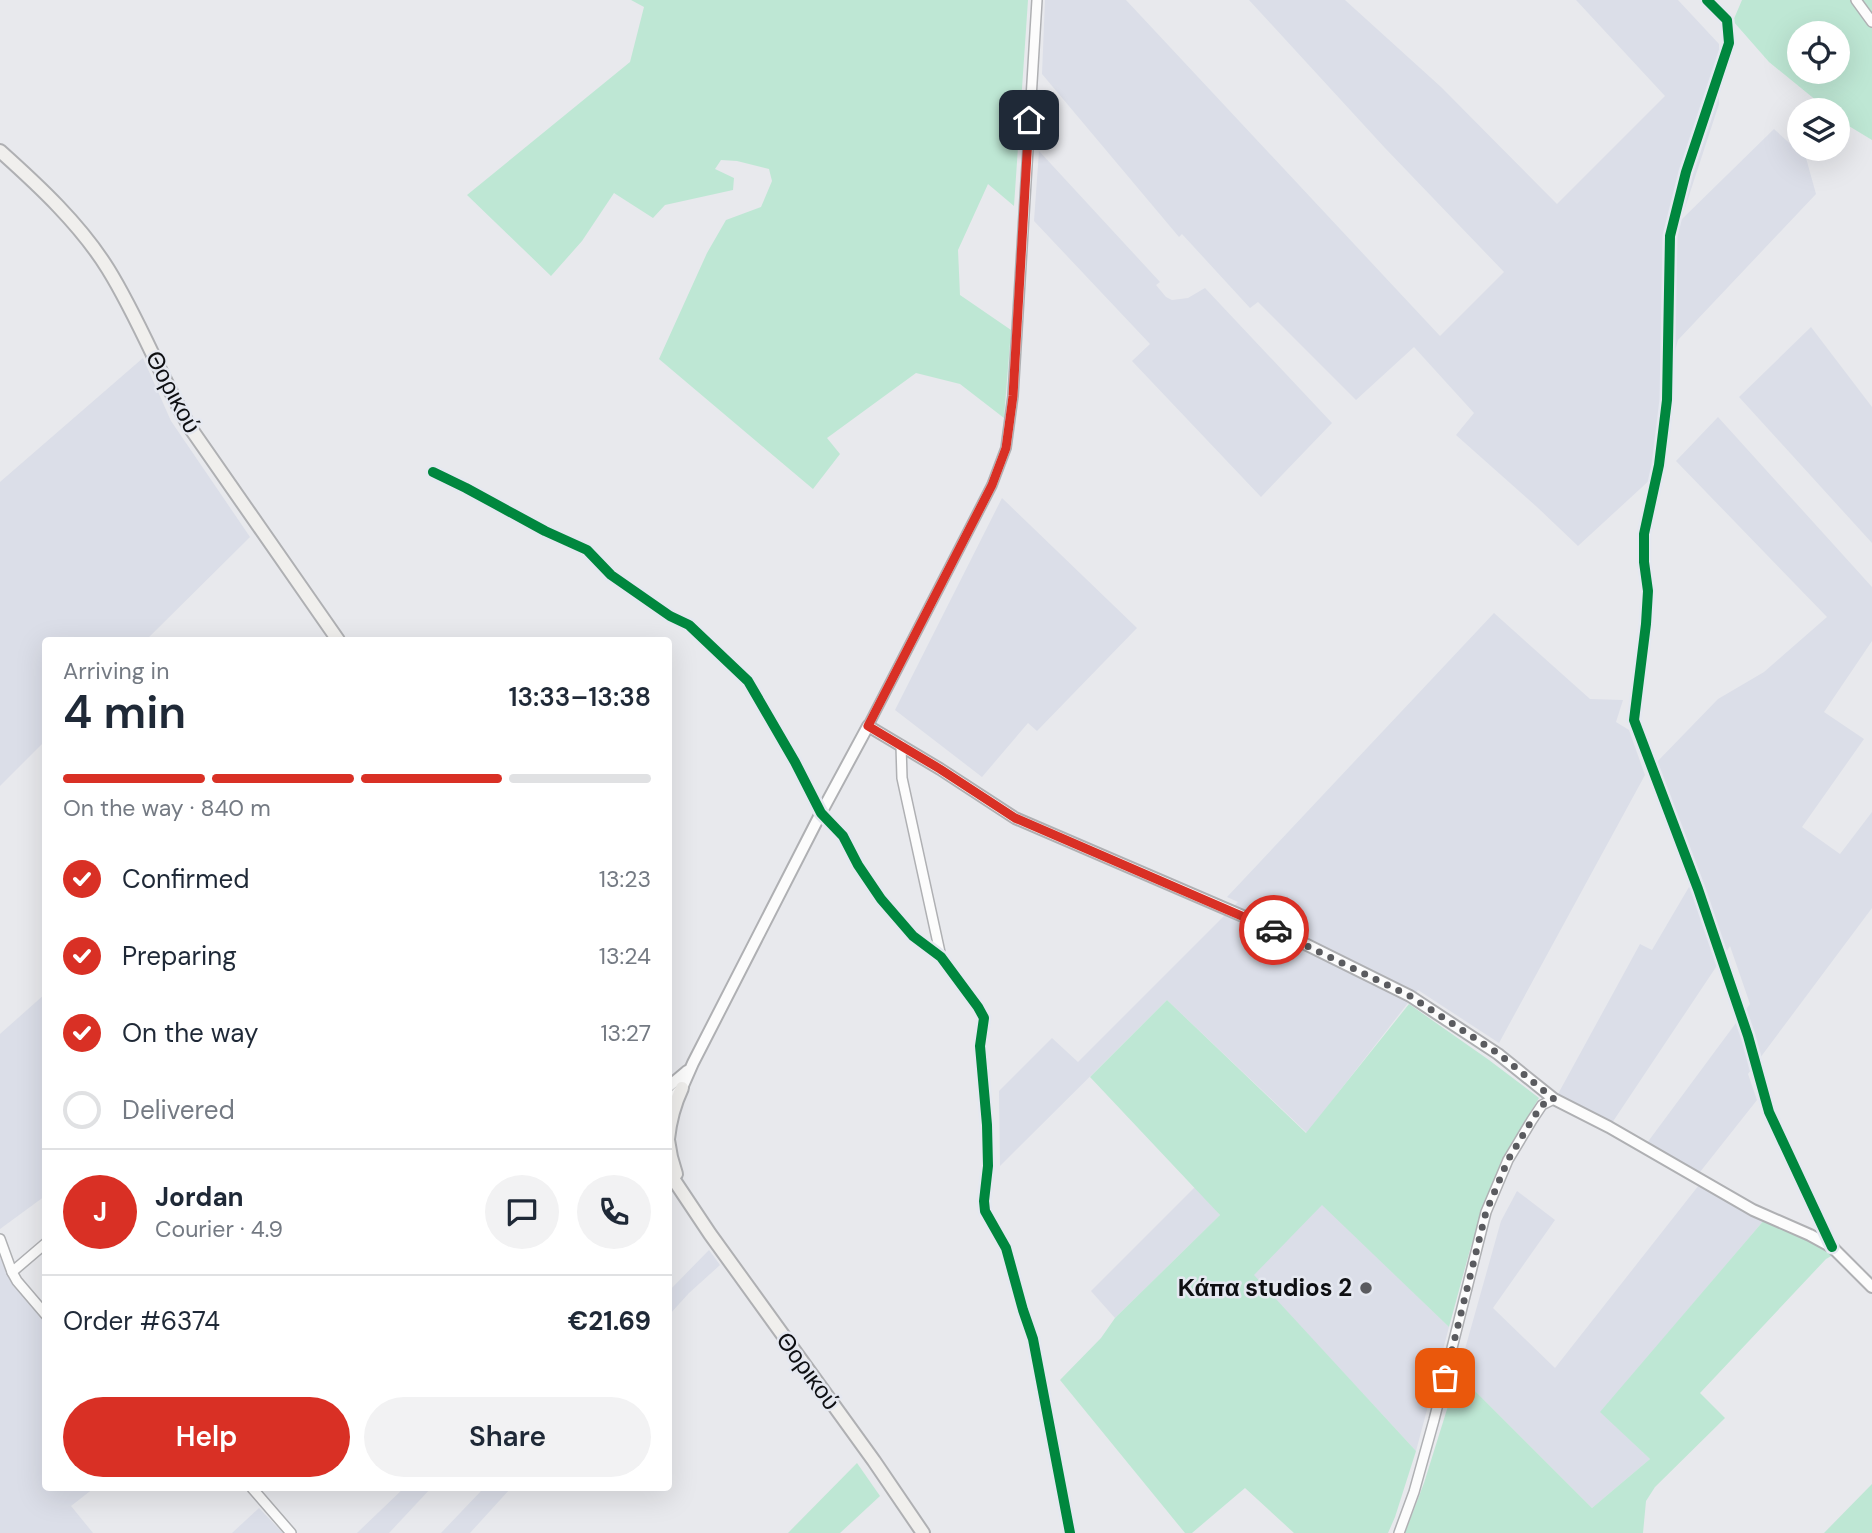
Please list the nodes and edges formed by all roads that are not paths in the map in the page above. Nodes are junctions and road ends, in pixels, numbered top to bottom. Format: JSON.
{"nodes":[{"id":1,"x":1037,"y":0,"type":"edge"},
{"id":2,"x":1707,"y":0,"type":"edge"},
{"id":3,"x":1857,"y":0,"type":"edge"},
{"id":4,"x":1872,"y":22,"type":"edge"},
{"id":5,"x":0,"y":151,"type":"edge"},
{"id":6,"x":433,"y":472,"type":"dead end"},
{"id":7,"x":336,"y":637,"type":"edge"},
{"id":8,"x":868,"y":726,"type":"junction"},
{"id":9,"x":901,"y":745,"type":"junction"},
{"id":10,"x":821,"y":813,"type":"junction"},
{"id":11,"x":941,"y":957,"type":"junction"},
{"id":12,"x":675,"y":1088,"type":"edge"},
{"id":13,"x":1554,"y":1099,"type":"junction"},
{"id":14,"x":672,"y":1113,"type":"edge"},
{"id":15,"x":673,"y":1173,"type":"edge"},
{"id":16,"x":0,"y":1240,"type":"edge"},
{"id":17,"x":42,"y":1246,"type":"edge"},
{"id":18,"x":1832,"y":1247,"type":"junction"},
{"id":19,"x":12,"y":1272,"type":"junction"},
{"id":20,"x":1872,"y":1287,"type":"edge"},
{"id":21,"x":42,"y":1310,"type":"edge"},
{"id":22,"x":254,"y":1491,"type":"edge"},
{"id":23,"x":291,"y":1533,"type":"edge"},
{"id":24,"x":923,"y":1533,"type":"edge"},
{"id":25,"x":1070,"y":1533,"type":"edge"},
{"id":26,"x":1399,"y":1533,"type":"edge"}],
"edges":[{"from":1,"to":8,"type":"street"},
{"from":2,"to":18,"type":"street"},
{"from":3,"to":4,"type":"street"},
{"from":5,"to":7,"type":"main road","name":"Θορικού"},
{"from":6,"to":10,"type":"street"},
{"from":8,"to":9,"type":"street"},
{"from":8,"to":10,"type":"street"},
{"from":9,"to":11,"type":"street"},
{"from":9,"to":13,"type":"street"},
{"from":10,"to":11,"type":"street"},
{"from":10,"to":12,"type":"street"},
{"from":11,"to":25,"type":"street"},
{"from":12,"to":14,"type":"main road"},
{"from":13,"to":18,"type":"street"},
{"from":13,"to":26,"type":"street"},
{"from":15,"to":24,"type":"main road","name":"Θορικού"},
{"from":16,"to":19,"type":"street"},
{"from":17,"to":19,"type":"street"},
{"from":18,"to":20,"type":"street"},
{"from":19,"to":21,"type":"street"},
{"from":22,"to":23,"type":"street"}]}
